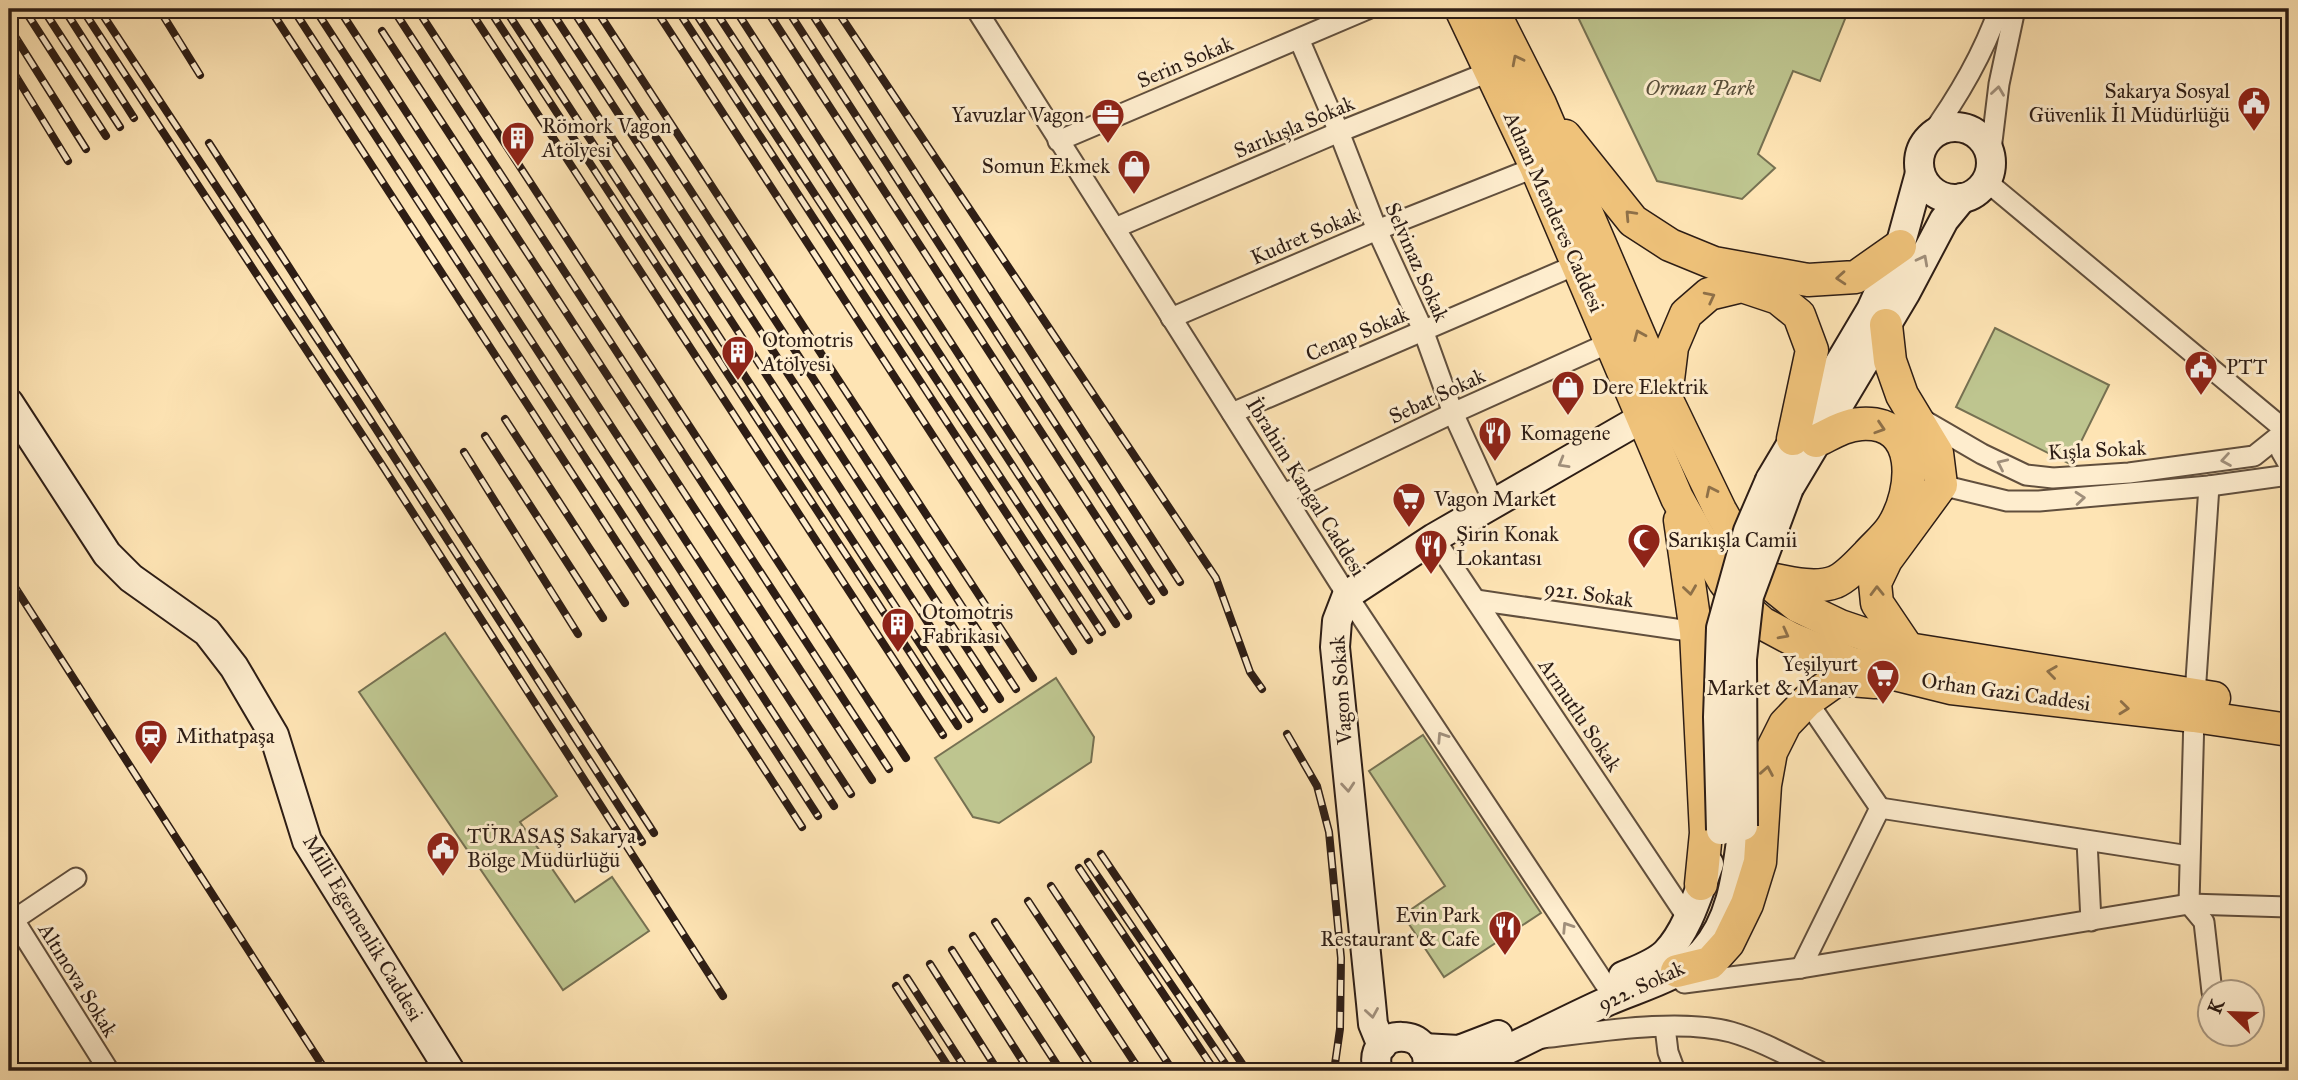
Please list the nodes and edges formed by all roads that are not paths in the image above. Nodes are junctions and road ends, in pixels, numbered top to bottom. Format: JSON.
{"nodes":[{"id":1,"x":1368,"y":9,"type":"edge"},
{"id":2,"x":1461,"y":9,"type":"edge"},
{"id":3,"x":1492,"y":9,"type":"edge"},
{"id":4,"x":1999,"y":9,"type":"edge"},
{"id":5,"x":2015,"y":9,"type":"edge"},
{"id":6,"x":984,"y":11,"type":"edge"},
{"id":7,"x":1299,"y":39,"type":"junction"},
{"id":8,"x":1491,"y":72,"type":"junction"},
{"id":9,"x":1540,"y":104,"type":"junction"},
{"id":10,"x":1339,"y":132,"type":"junction"},
{"id":11,"x":1927,"y":140,"type":"junction"},
{"id":12,"x":1058,"y":141,"type":"junction"},
{"id":13,"x":1536,"y":167,"type":"junction"},
{"id":14,"x":1988,"y":170,"type":"junction"},
{"id":15,"x":1920,"y":173,"type":"junction"},
{"id":16,"x":1962,"y":198,"type":"junction"},
{"id":17,"x":1115,"y":228,"type":"junction"},
{"id":18,"x":1377,"y":230,"type":"junction"},
{"id":19,"x":1900,"y":246,"type":"junction"},
{"id":20,"x":1578,"y":264,"type":"junction"},
{"id":21,"x":1171,"y":318,"type":"junction"},
{"id":22,"x":1886,"y":326,"type":"junction"},
{"id":23,"x":1423,"y":330,"type":"junction"},
{"id":24,"x":1611,"y":342,"type":"junction"},
{"id":25,"x":9,"y":403,"type":"edge"},
{"id":26,"x":1655,"y":407,"type":"junction"},
{"id":27,"x":1232,"y":413,"type":"junction"},
{"id":28,"x":1453,"y":413,"type":"junction"},
{"id":29,"x":1916,"y":416,"type":"junction"},
{"id":30,"x":2287,"y":429,"type":"edge"},
{"id":31,"x":9,"y":436,"type":"edge"},
{"id":32,"x":1805,"y":440,"type":"junction"},
{"id":33,"x":2289,"y":465,"type":"edge"},
{"id":34,"x":2289,"y":475,"type":"edge"},
{"id":35,"x":1941,"y":485,"type":"junction"},
{"id":36,"x":2208,"y":486,"type":"junction"},
{"id":37,"x":1284,"y":494,"type":"junction"},
{"id":38,"x":1677,"y":498,"type":"junction"},
{"id":39,"x":1494,"y":503,"type":"junction"},
{"id":40,"x":1434,"y":538,"type":"junction"},
{"id":41,"x":1762,"y":577,"type":"junction"},
{"id":42,"x":1348,"y":595,"type":"junction"},
{"id":43,"x":1476,"y":600,"type":"junction"},
{"id":44,"x":173,"y":609,"type":"junction"},
{"id":45,"x":1696,"y":632,"type":"junction"},
{"id":46,"x":1908,"y":649,"type":"junction"},
{"id":47,"x":1951,"y":688,"type":"junction"},
{"id":48,"x":1807,"y":701,"type":"junction"},
{"id":49,"x":2194,"y":705,"type":"junction"},
{"id":50,"x":2289,"y":709,"type":"edge"},
{"id":51,"x":2289,"y":730,"type":"edge"},
{"id":52,"x":1880,"y":808,"type":"junction"},
{"id":53,"x":1732,"y":828,"type":"junction"},
{"id":54,"x":2087,"y":841,"type":"junction"},
{"id":55,"x":2189,"y":856,"type":"junction"},
{"id":56,"x":76,"y":878,"type":"dead end"},
{"id":57,"x":1701,"y":884,"type":"junction"},
{"id":58,"x":2189,"y":904,"type":"junction"},
{"id":59,"x":2289,"y":907,"type":"edge"},
{"id":60,"x":1687,"y":918,"type":"junction"},
{"id":61,"x":10,"y":919,"type":"edge"},
{"id":62,"x":2091,"y":920,"type":"junction"},
{"id":63,"x":1801,"y":968,"type":"junction"},
{"id":64,"x":1677,"y":971,"type":"junction"},
{"id":65,"x":2210,"y":978,"type":"edge"},
{"id":66,"x":1605,"y":984,"type":"junction"},
{"id":67,"x":1643,"y":988,"type":"junction"},
{"id":68,"x":1665,"y":1027,"type":"junction"},
{"id":69,"x":1528,"y":1040,"type":"junction"},
{"id":70,"x":1380,"y":1059,"type":"edge"},
{"id":71,"x":1424,"y":1059,"type":"edge"},
{"id":72,"x":109,"y":1071,"type":"edge"},
{"id":73,"x":450,"y":1071,"type":"edge"},
{"id":74,"x":1455,"y":1071,"type":"edge"},
{"id":75,"x":1462,"y":1071,"type":"edge"},
{"id":76,"x":1675,"y":1071,"type":"edge"},
{"id":77,"x":1819,"y":1071,"type":"edge"}],
"edges":[{"from":1,"to":7,"type":"street","name":"Serin Sokak"},
{"from":2,"to":8,"type":"main road","name":"Adnan Menderes Caddesi"},
{"from":9,"to":3,"type":"main road","name":"Adnan Menderes Caddesi","one_way":true},
{"from":4,"to":11,"type":"street"},
{"from":14,"to":5,"type":"street","one_way":true},
{"from":6,"to":12,"type":"street","name":"İbrahim Kangal Caddesi"},
{"from":7,"to":10,"type":"street","name":"Selvinaz Sokak"},
{"from":7,"to":12,"type":"street","name":"Serin Sokak"},
{"from":8,"to":10,"type":"street","name":"Sarıkışla Sokak"},
{"from":8,"to":13,"type":"main road","name":"Adnan Menderes Caddesi"},
{"from":19,"to":9,"type":"main road","one_way":true},
{"from":26,"to":9,"type":"main road","name":"Adnan Menderes Caddesi","one_way":true},
{"from":10,"to":17,"type":"street","name":"Sarıkışla Sokak"},
{"from":10,"to":18,"type":"street","name":"Selvinaz Sokak"},
{"from":11,"to":14,"type":"main road"},
{"from":11,"to":15,"type":"main road"},
{"from":12,"to":17,"type":"street","name":"İbrahim Kangal Caddesi"},
{"from":13,"to":18,"type":"street","name":"Kudret Sokak"},
{"from":13,"to":20,"type":"main road","name":"Adnan Menderes Caddesi"},
{"from":14,"to":16,"type":"main road"},
{"from":14,"to":30,"type":"street"},
{"from":15,"to":16,"type":"main road"},
{"from":15,"to":19,"type":"main road"},
{"from":22,"to":16,"type":"main road","one_way":true},
{"from":17,"to":21,"type":"street","name":"İbrahim Kangal Caddesi"},
{"from":18,"to":21,"type":"street","name":"Kudret Sokak"},
{"from":18,"to":23,"type":"street","name":"Selvinaz Sokak"},
{"from":19,"to":32,"type":"main road"},
{"from":20,"to":23,"type":"street","name":"Cenap Sokak"},
{"from":20,"to":24,"type":"main road","name":"Adnan Menderes Caddesi"},
{"from":21,"to":27,"type":"street","name":"İbrahim Kangal Caddesi"},
{"from":22,"to":29,"type":"main road"},
{"from":22,"to":32,"type":"main road"},
{"from":23,"to":27,"type":"street","name":"Cenap Sokak"},
{"from":23,"to":28,"type":"street","name":"Selvinaz Sokak"},
{"from":24,"to":26,"type":"main road","name":"Adnan Menderes Caddesi"},
{"from":24,"to":28,"type":"street","name":"Sebat Sokak"},
{"from":25,"to":44,"type":"main road","name":"Milli Egemenlik Caddesi"},
{"from":26,"to":32,"type":"main road","one_way":true},
{"from":26,"to":38,"type":"main road","name":"Orhan Gazi Caddesi"},
{"from":26,"to":39,"type":"main road","one_way":true},
{"from":41,"to":26,"type":"main road","name":"Orhan Gazi Caddesi","one_way":true},
{"from":27,"to":37,"type":"street","name":"İbrahim Kangal Caddesi"},
{"from":28,"to":37,"type":"street","name":"Sebat Sokak"},
{"from":28,"to":39,"type":"street","name":"Selvinaz Sokak"},
{"from":30,"to":29,"type":"street","name":"Kışla Sokak","one_way":true},
{"from":29,"to":35,"type":"main road"},
{"from":30,"to":33,"type":"street"},
{"from":31,"to":44,"type":"main road","name":"Milli Egemenlik Caddesi"},
{"from":32,"to":41,"type":"main road","one_way":true},
{"from":32,"to":53,"type":"main road","bridge":true},
{"from":34,"to":36,"type":"street"},
{"from":35,"to":36,"type":"street","one_way":true},
{"from":46,"to":35,"type":"main road","one_way":true},
{"from":36,"to":49,"type":"street"},
{"from":37,"to":42,"type":"street","name":"İbrahim Kangal Caddesi"},
{"from":38,"to":45,"type":"main road","one_way":true},
{"from":38,"to":47,"type":"main road","name":"Orhan Gazi Caddesi","one_way":true},
{"from":39,"to":40,"type":"main road"},
{"from":40,"to":42,"type":"main road"},
{"from":40,"to":43,"type":"street","name":"Armutlu Sokak"},
{"from":41,"to":46,"type":"main road","name":"Orhan Gazi Caddesi"},
{"from":66,"to":42,"type":"street","name":"İbrahim Kangal Caddesi","one_way":true},
{"from":42,"to":70,"type":"main road","name":"Vagon Sokak","one_way":true},
{"from":43,"to":45,"type":"street","name":"921. Sokak"},
{"from":43,"to":60,"type":"street","name":"Armutlu Sokak"},
{"from":44,"to":73,"type":"main road","name":"Milli Egemenlik Caddesi"},
{"from":45,"to":57,"type":"main road"},
{"from":49,"to":46,"type":"main road","name":"Orhan Gazi Caddesi","one_way":true},
{"from":47,"to":48,"type":"main road"},
{"from":47,"to":49,"type":"main road","name":"Orhan Gazi Caddesi","one_way":true},
{"from":48,"to":52,"type":"street"},
{"from":64,"to":48,"type":"main road","one_way":true},
{"from":49,"to":50,"type":"main road","name":"Orhan Gazi Caddesi"},
{"from":49,"to":51,"type":"main road","name":"Orhan Gazi Caddesi"},
{"from":49,"to":55,"type":"street"},
{"from":52,"to":54,"type":"street"},
{"from":52,"to":63,"type":"street"},
{"from":53,"to":57,"type":"main road"},
{"from":53,"to":64,"type":"main road","name":"922. Sokak"},
{"from":54,"to":55,"type":"street"},
{"from":54,"to":62,"type":"street"},
{"from":55,"to":58,"type":"street"},
{"from":56,"to":61,"type":"street"},
{"from":57,"to":60,"type":"main road"},
{"from":58,"to":59,"type":"street"},
{"from":58,"to":62,"type":"street"},
{"from":58,"to":65,"type":"street"},
{"from":60,"to":66,"type":"main road"},
{"from":61,"to":72,"type":"street","name":"Altınova Sokak"},
{"from":62,"to":63,"type":"street"},
{"from":63,"to":67,"type":"street"},
{"from":64,"to":67,"type":"main road","name":"922. Sokak"},
{"from":66,"to":71,"type":"main road"},
{"from":67,"to":69,"type":"main road","name":"922. Sokak"},
{"from":68,"to":69,"type":"street"},
{"from":68,"to":76,"type":"street"},
{"from":68,"to":77,"type":"street"},
{"from":69,"to":75,"type":"main road","name":"922. Sokak"},
{"from":70,"to":71,"type":"main road"},
{"from":74,"to":75,"type":"main road","name":"922. Sokak"}]}
